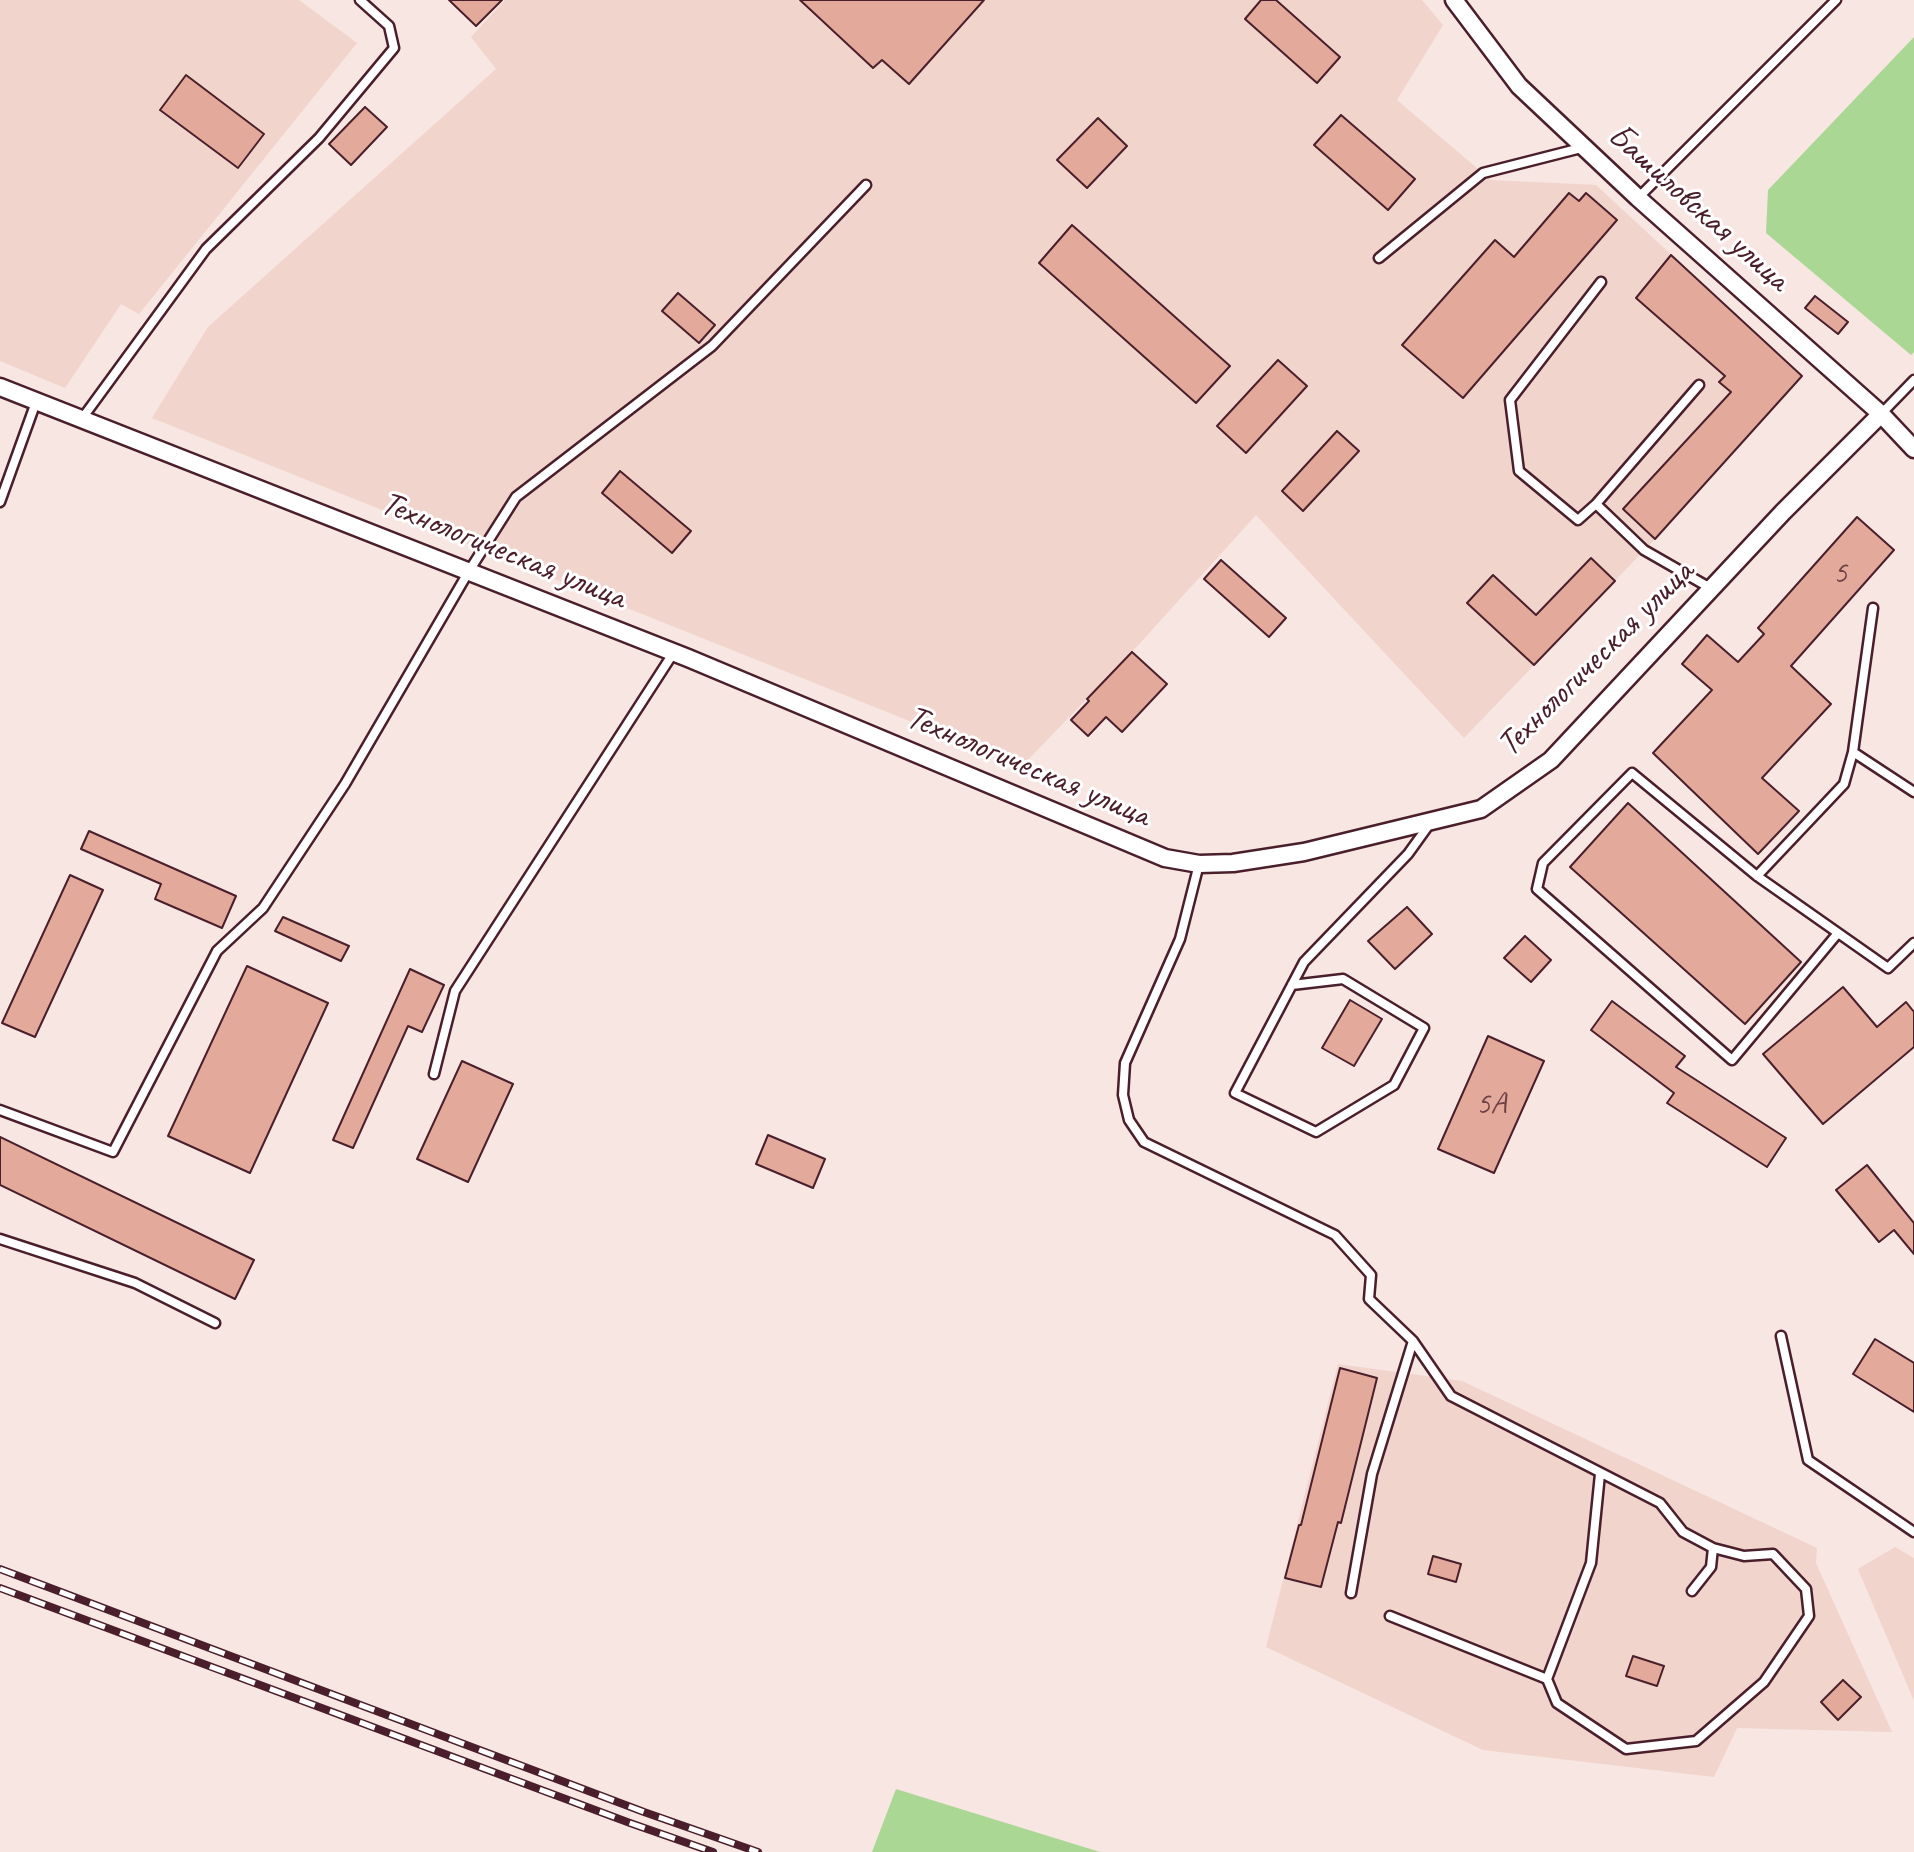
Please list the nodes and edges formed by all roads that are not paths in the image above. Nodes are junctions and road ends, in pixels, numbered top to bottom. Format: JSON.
{"nodes":[{"id":1,"x":360,"y":0,"type":"edge"},
{"id":2,"x":1454,"y":0,"type":"edge"},
{"id":3,"x":1836,"y":0,"type":"edge"},
{"id":4,"x":1585,"y":148,"type":"junction"},
{"id":5,"x":866,"y":184,"type":"dead end"},
{"id":6,"x":1638,"y":198,"type":"junction"},
{"id":7,"x":1379,"y":258,"type":"dead end"},
{"id":8,"x":1601,"y":282,"type":"dead end"},
{"id":9,"x":1914,"y":380,"type":"edge"},
{"id":10,"x":1699,"y":385,"type":"dead end"},
{"id":11,"x":0,"y":387,"type":"edge"},
{"id":12,"x":36,"y":402,"type":"junction"},
{"id":13,"x":1881,"y":414,"type":"junction"},
{"id":14,"x":81,"y":419,"type":"junction"},
{"id":15,"x":1914,"y":449,"type":"edge"},
{"id":16,"x":0,"y":502,"type":"edge"},
{"id":17,"x":1596,"y":504,"type":"junction"},
{"id":18,"x":469,"y":571,"type":"junction"},
{"id":19,"x":1712,"y":589,"type":"junction"},
{"id":20,"x":1873,"y":608,"type":"dead end"},
{"id":21,"x":674,"y":652,"type":"junction"},
{"id":22,"x":1853,"y":752,"type":"junction"},
{"id":23,"x":1914,"y":792,"type":"edge"},
{"id":24,"x":1432,"y":822,"type":"junction"},
{"id":25,"x":1199,"y":864,"type":"junction"},
{"id":26,"x":1757,"y":876,"type":"junction"},
{"id":27,"x":1838,"y":933,"type":"junction"},
{"id":28,"x":1914,"y":943,"type":"edge"},
{"id":29,"x":1292,"y":985,"type":"junction"},
{"id":30,"x":434,"y":1074,"type":"dead end"},
{"id":31,"x":0,"y":1110,"type":"edge"},
{"id":32,"x":0,"y":1239,"type":"edge"},
{"id":33,"x":215,"y":1323,"type":"dead end"},
{"id":34,"x":1781,"y":1336,"type":"dead end"},
{"id":35,"x":1413,"y":1341,"type":"junction"},
{"id":36,"x":1600,"y":1474,"type":"junction"},
{"id":37,"x":1914,"y":1532,"type":"edge"},
{"id":38,"x":1713,"y":1548,"type":"junction"},
{"id":39,"x":1692,"y":1591,"type":"dead end"},
{"id":40,"x":1351,"y":1593,"type":"dead end"},
{"id":41,"x":1390,"y":1616,"type":"dead end"},
{"id":42,"x":1547,"y":1679,"type":"junction"}],
"edges":[{"from":1,"to":14,"type":"lane"},
{"from":2,"to":4,"type":"street","name":"Башиловская улица"},
{"from":3,"to":6,"type":"lane"},
{"from":4,"to":6,"type":"street","name":"Башиловская улица"},
{"from":4,"to":7,"type":"lane"},
{"from":5,"to":18,"type":"lane"},
{"from":6,"to":13,"type":"street","name":"Башиловская улица"},
{"from":8,"to":17,"type":"lane"},
{"from":9,"to":13,"type":"lane","name":"Технологическая улица"},
{"from":10,"to":17,"type":"lane"},
{"from":11,"to":12,"type":"street","name":"Технологическая улица"},
{"from":12,"to":14,"type":"street","name":"Технологическая улица"},
{"from":12,"to":16,"type":"lane"},
{"from":13,"to":15,"type":"street","name":"Башиловская улица"},
{"from":13,"to":19,"type":"street","name":"Технологическая улица"},
{"from":14,"to":18,"type":"street","name":"Технологическая улица"},
{"from":17,"to":19,"type":"lane"},
{"from":18,"to":21,"type":"street","name":"Технологическая улица"},
{"from":18,"to":31,"type":"lane"},
{"from":19,"to":24,"type":"street","name":"Технологическая улица"},
{"from":20,"to":22,"type":"lane"},
{"from":21,"to":25,"type":"street","name":"Технологическая улица"},
{"from":21,"to":30,"type":"lane"},
{"from":22,"to":23,"type":"lane"},
{"from":22,"to":26,"type":"lane"},
{"from":24,"to":25,"type":"street","name":"Технологическая улица"},
{"from":24,"to":29,"type":"lane"},
{"from":25,"to":35,"type":"lane"},
{"from":26,"to":27,"type":"lane"},
{"from":26,"to":27,"type":"lane"},
{"from":27,"to":28,"type":"lane"},
{"from":29,"to":29,"type":"lane"},
{"from":32,"to":33,"type":"lane"},
{"from":34,"to":37,"type":"lane"},
{"from":35,"to":36,"type":"lane"},
{"from":35,"to":40,"type":"lane"},
{"from":36,"to":38,"type":"lane"},
{"from":36,"to":42,"type":"lane"},
{"from":38,"to":39,"type":"lane"},
{"from":38,"to":42,"type":"lane"},
{"from":41,"to":42,"type":"lane"}]}
